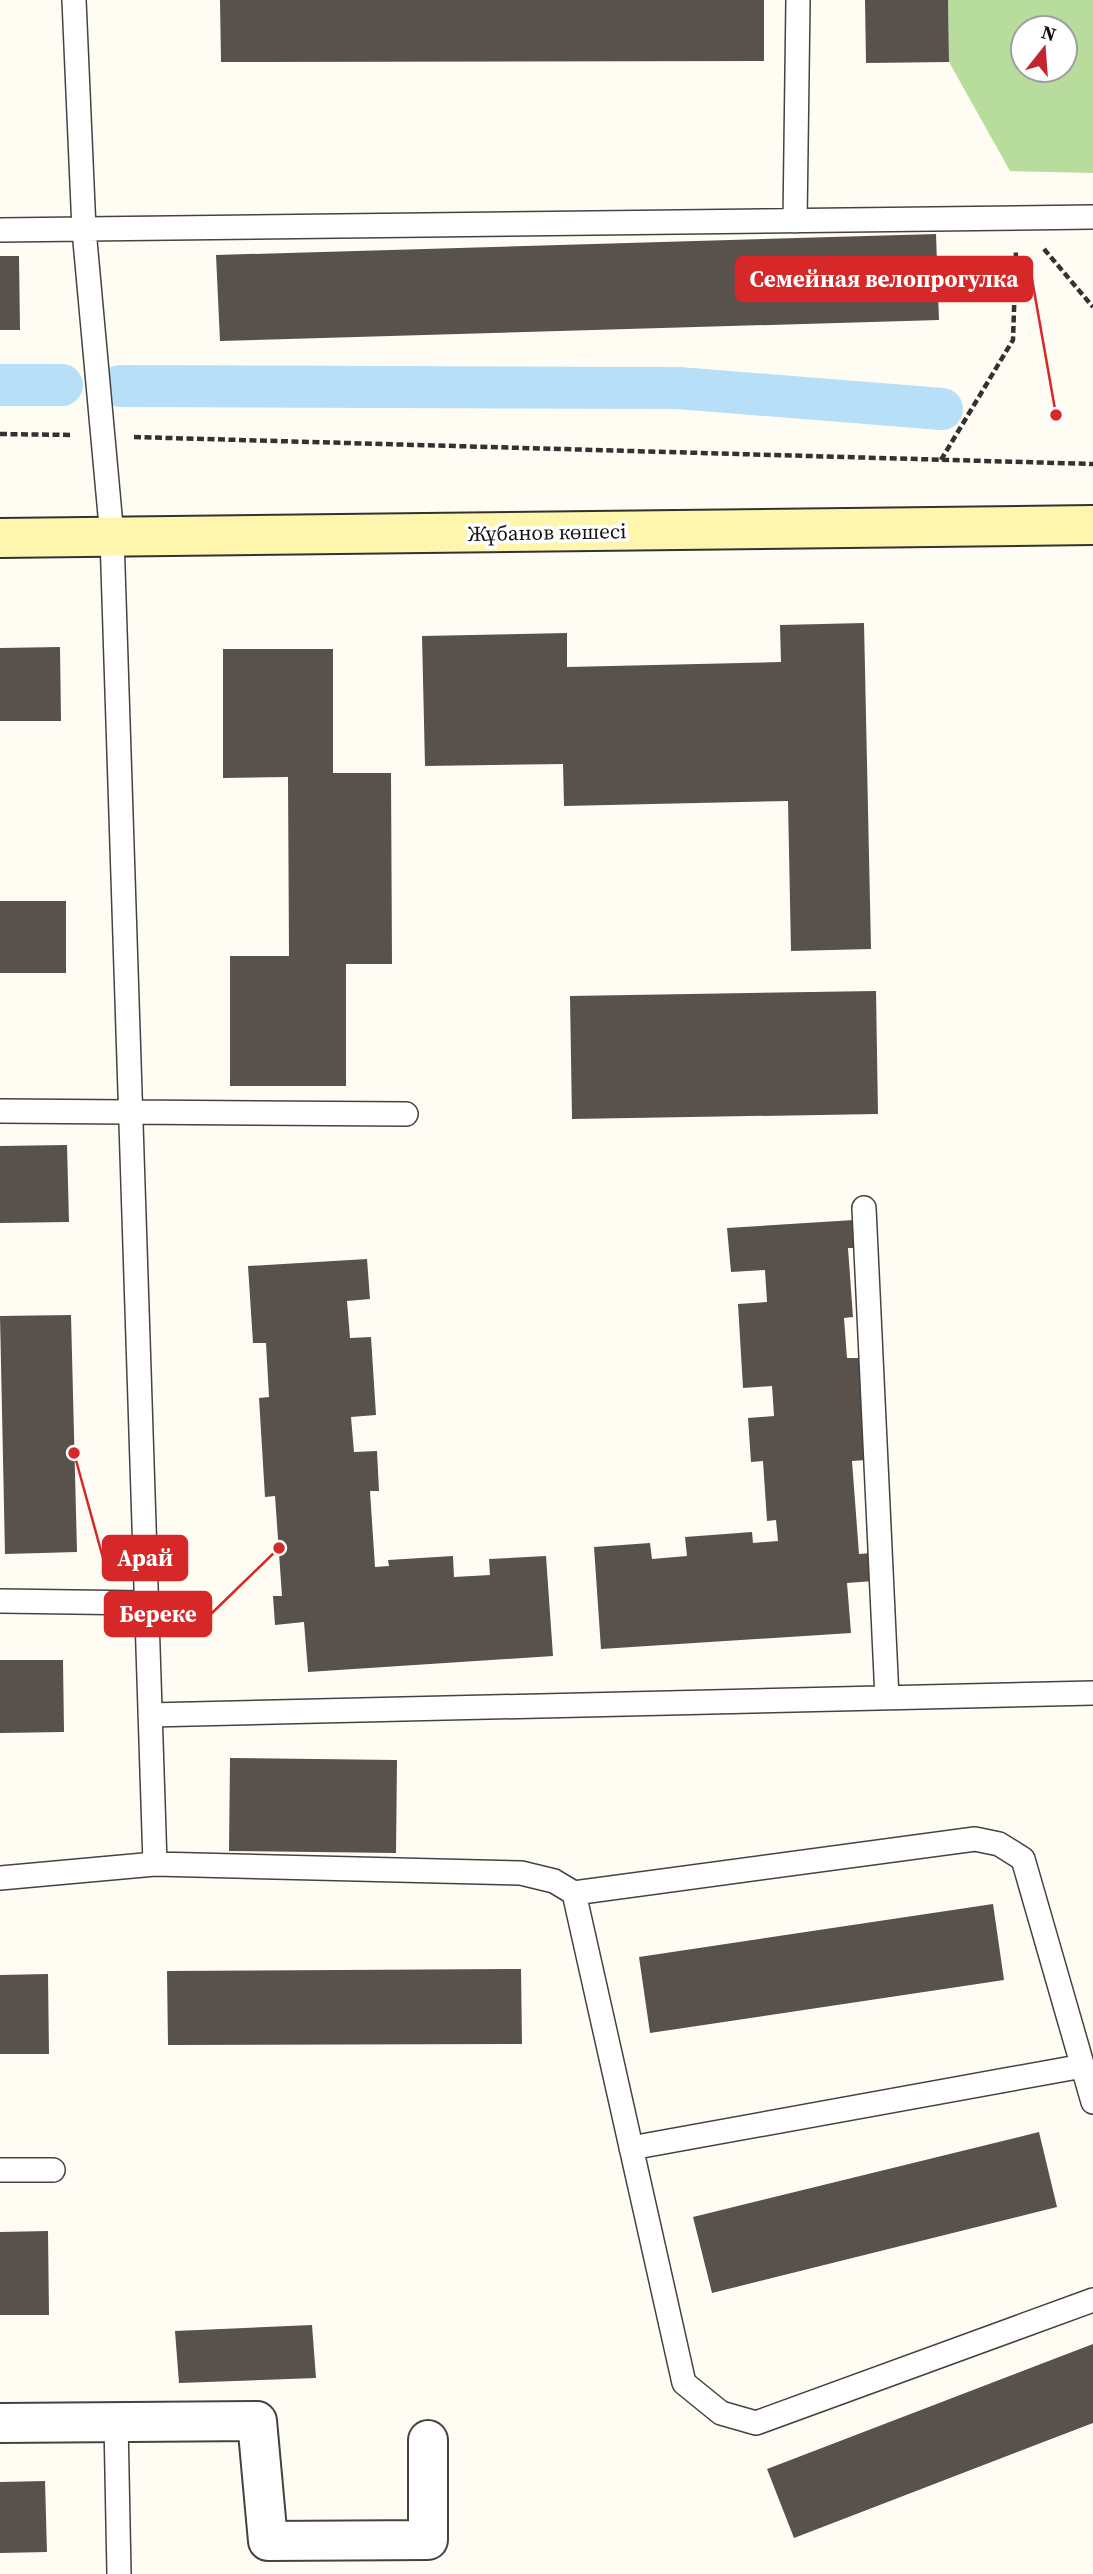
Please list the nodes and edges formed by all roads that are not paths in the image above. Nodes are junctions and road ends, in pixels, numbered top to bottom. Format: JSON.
{"nodes":[{"id":1,"x":74,"y":0,"type":"edge"},
{"id":2,"x":797,"y":0,"type":"edge"},
{"id":3,"x":1093,"y":217,"type":"edge"},
{"id":4,"x":795,"y":221,"type":"junction"},
{"id":5,"x":0,"y":230,"type":"edge"},
{"id":6,"x":84,"y":230,"type":"junction"},
{"id":7,"x":1093,"y":526,"type":"edge"},
{"id":8,"x":112,"y":537,"type":"junction"},
{"id":9,"x":0,"y":538,"type":"edge"},
{"id":10,"x":0,"y":1111,"type":"edge"},
{"id":11,"x":130,"y":1111,"type":"junction"},
{"id":12,"x":406,"y":1114,"type":"dead end"},
{"id":13,"x":864,"y":1208,"type":"dead end"},
{"id":14,"x":0,"y":1601,"type":"edge"},
{"id":15,"x":146,"y":1603,"type":"junction"},
{"id":16,"x":1093,"y":1693,"type":"edge"},
{"id":17,"x":887,"y":1698,"type":"junction"},
{"id":18,"x":150,"y":1715,"type":"junction"},
{"id":19,"x":155,"y":1864,"type":"junction"},
{"id":20,"x":0,"y":1878,"type":"edge"},
{"id":21,"x":574,"y":1893,"type":"junction"},
{"id":22,"x":1083,"y":2066,"type":"junction"},
{"id":23,"x":1093,"y":2102,"type":"edge"},
{"id":24,"x":631,"y":2148,"type":"junction"},
{"id":25,"x":0,"y":2170,"type":"edge"},
{"id":26,"x":52,"y":2170,"type":"dead end"},
{"id":27,"x":1093,"y":2300,"type":"edge"},
{"id":28,"x":116,"y":2422,"type":"junction"},
{"id":29,"x":0,"y":2423,"type":"edge"},
{"id":30,"x":428,"y":2440,"type":"dead end"},
{"id":31,"x":119,"y":2574,"type":"edge"}],
"edges":[{"from":1,"to":6,"type":"lane"},
{"from":2,"to":4,"type":"lane"},
{"from":3,"to":4,"type":"lane"},
{"from":4,"to":6,"type":"lane"},
{"from":5,"to":6,"type":"lane"},
{"from":6,"to":8,"type":"lane"},
{"from":7,"to":8,"type":"main road","name":"Жұбанов көшесі"},
{"from":8,"to":9,"type":"main road","name":"Жұбанов көшесі"},
{"from":8,"to":11,"type":"lane"},
{"from":10,"to":11,"type":"lane"},
{"from":11,"to":12,"type":"lane"},
{"from":11,"to":15,"type":"lane"},
{"from":13,"to":17,"type":"lane"},
{"from":14,"to":15,"type":"lane"},
{"from":15,"to":18,"type":"lane"},
{"from":16,"to":17,"type":"lane"},
{"from":17,"to":18,"type":"lane"},
{"from":18,"to":19,"type":"lane"},
{"from":19,"to":20,"type":"lane"},
{"from":19,"to":21,"type":"lane"},
{"from":21,"to":22,"type":"lane"},
{"from":21,"to":24,"type":"lane"},
{"from":22,"to":23,"type":"lane"},
{"from":22,"to":24,"type":"lane"},
{"from":24,"to":27,"type":"lane"},
{"from":25,"to":26,"type":"lane"},
{"from":28,"to":29,"type":"street"},
{"from":28,"to":30,"type":"street"},
{"from":28,"to":31,"type":"lane"}]}
